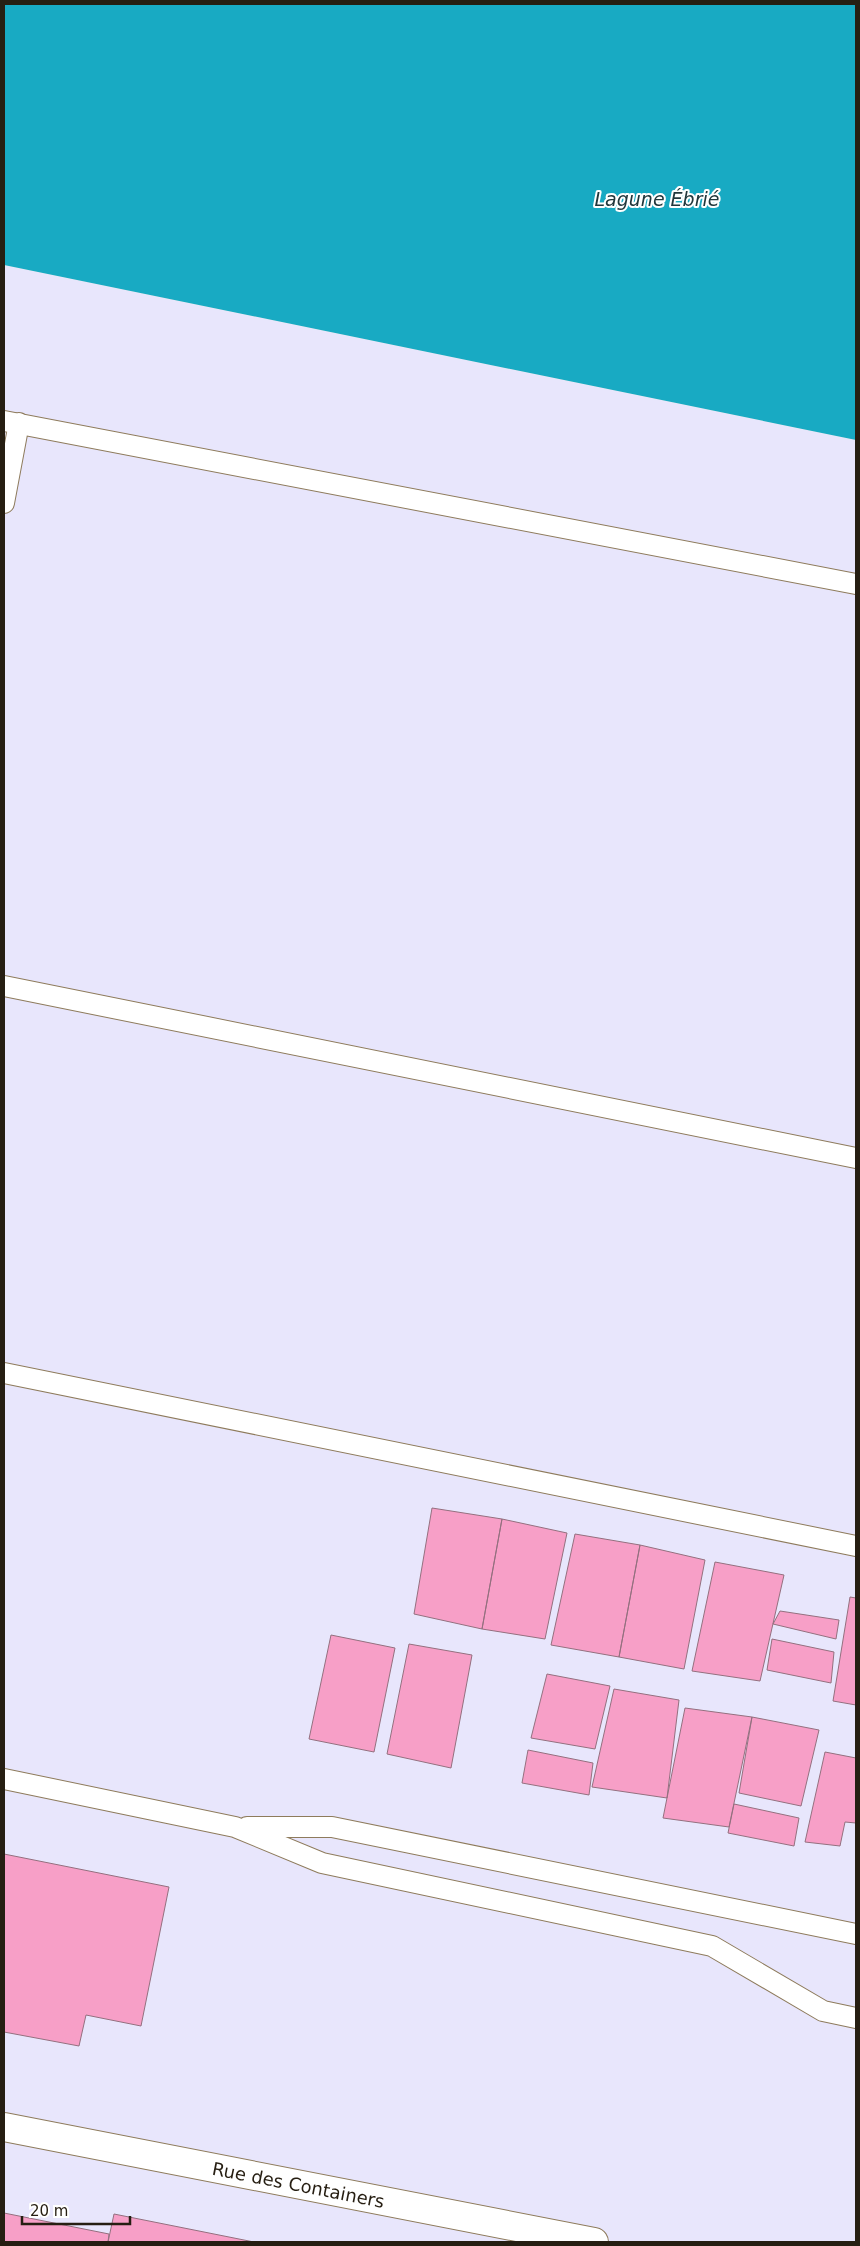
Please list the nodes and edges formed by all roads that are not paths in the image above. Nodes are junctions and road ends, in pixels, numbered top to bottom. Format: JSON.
{"nodes":[{"id":1,"x":11,"y":422,"type":"edge"},
{"id":2,"x":4,"y":503,"type":"edge"},
{"id":3,"x":856,"y":584,"type":"edge"},
{"id":4,"x":4,"y":986,"type":"edge"},
{"id":5,"x":856,"y":1158,"type":"edge"},
{"id":6,"x":4,"y":1373,"type":"edge"},
{"id":7,"x":856,"y":1546,"type":"edge"},
{"id":8,"x":4,"y":1779,"type":"edge"},
{"id":9,"x":234,"y":1827,"type":"junction"},
{"id":10,"x":856,"y":1934,"type":"edge"},
{"id":11,"x":856,"y":2018,"type":"edge"},
{"id":12,"x":4,"y":2127,"type":"edge"},
{"id":13,"x":594,"y":2242,"type":"edge"}],
"edges":[{"from":1,"to":2,"type":"lane"},
{"from":1,"to":3,"type":"lane"},
{"from":4,"to":5,"type":"lane"},
{"from":6,"to":7,"type":"lane"},
{"from":8,"to":9,"type":"lane"},
{"from":9,"to":10,"type":"lane"},
{"from":9,"to":11,"type":"lane"},
{"from":12,"to":13,"type":"street","name":"Rue des Containers"}]}
